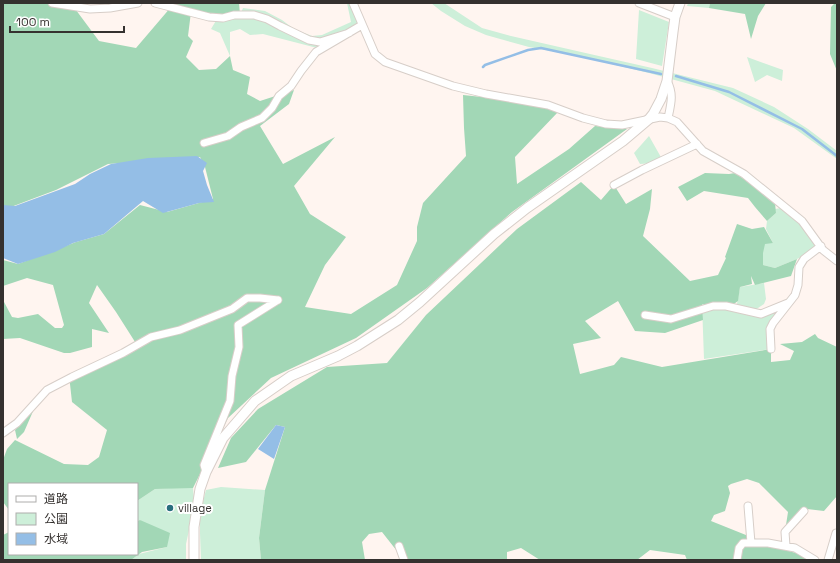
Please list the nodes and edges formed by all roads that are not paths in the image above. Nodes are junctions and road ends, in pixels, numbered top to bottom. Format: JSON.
{"nodes":[{"id":1,"x":52,"y":3,"type":"edge"},
{"id":2,"x":138,"y":3,"type":"edge"},
{"id":3,"x":155,"y":3,"type":"edge"},
{"id":4,"x":352,"y":3,"type":"edge"},
{"id":5,"x":639,"y":3,"type":"edge"},
{"id":6,"x":680,"y":3,"type":"edge"},
{"id":7,"x":676,"y":17,"type":"junction"},
{"id":8,"x":362,"y":25,"type":"junction"},
{"id":9,"x":349,"y":33,"type":"junction"},
{"id":10,"x":667,"y":81,"type":"junction"},
{"id":11,"x":668,"y":118,"type":"junction"},
{"id":12,"x":649,"y":120,"type":"junction"},
{"id":13,"x":204,"y":143,"type":"dead end"},
{"id":14,"x":697,"y":144,"type":"junction"},
{"id":15,"x":614,"y":185,"type":"dead end"},
{"id":16,"x":821,"y":246,"type":"junction"},
{"id":17,"x":837,"y":261,"type":"edge"},
{"id":18,"x":788,"y":303,"type":"junction"},
{"id":19,"x":645,"y":315,"type":"dead end"},
{"id":20,"x":771,"y":349,"type":"dead end"},
{"id":21,"x":3,"y":433,"type":"edge"},
{"id":22,"x":206,"y":472,"type":"junction"},
{"id":23,"x":748,"y":506,"type":"dead end"},
{"id":24,"x":804,"y":511,"type":"dead end"},
{"id":25,"x":836,"y":533,"type":"dead end"},
{"id":26,"x":751,"y":543,"type":"junction"},
{"id":27,"x":399,"y":546,"type":"dead end"},
{"id":28,"x":786,"y":546,"type":"junction"},
{"id":29,"x":194,"y":560,"type":"edge"},
{"id":30,"x":404,"y":560,"type":"edge"},
{"id":31,"x":737,"y":560,"type":"edge"},
{"id":32,"x":815,"y":560,"type":"edge"},
{"id":33,"x":828,"y":560,"type":"edge"}],
"edges":[{"from":1,"to":2,"type":"street"},
{"from":3,"to":9,"type":"street"},
{"from":4,"to":8,"type":"street"},
{"from":5,"to":7,"type":"street"},
{"from":6,"to":7,"type":"street"},
{"from":7,"to":10,"type":"street"},
{"from":8,"to":9,"type":"street"},
{"from":8,"to":12,"type":"street"},
{"from":9,"to":13,"type":"street"},
{"from":10,"to":11,"type":"street"},
{"from":10,"to":12,"type":"street"},
{"from":11,"to":12,"type":"street"},
{"from":11,"to":14,"type":"street"},
{"from":12,"to":22,"type":"street"},
{"from":14,"to":15,"type":"street"},
{"from":14,"to":16,"type":"street"},
{"from":16,"to":17,"type":"street"},
{"from":16,"to":18,"type":"street"},
{"from":18,"to":19,"type":"street"},
{"from":18,"to":20,"type":"street"},
{"from":21,"to":22,"type":"street"},
{"from":22,"to":29,"type":"street"},
{"from":23,"to":26,"type":"street"},
{"from":24,"to":28,"type":"street"},
{"from":25,"to":33,"type":"street"},
{"from":26,"to":28,"type":"street"},
{"from":26,"to":31,"type":"street"},
{"from":27,"to":30,"type":"street"},
{"from":28,"to":32,"type":"street"}]}
